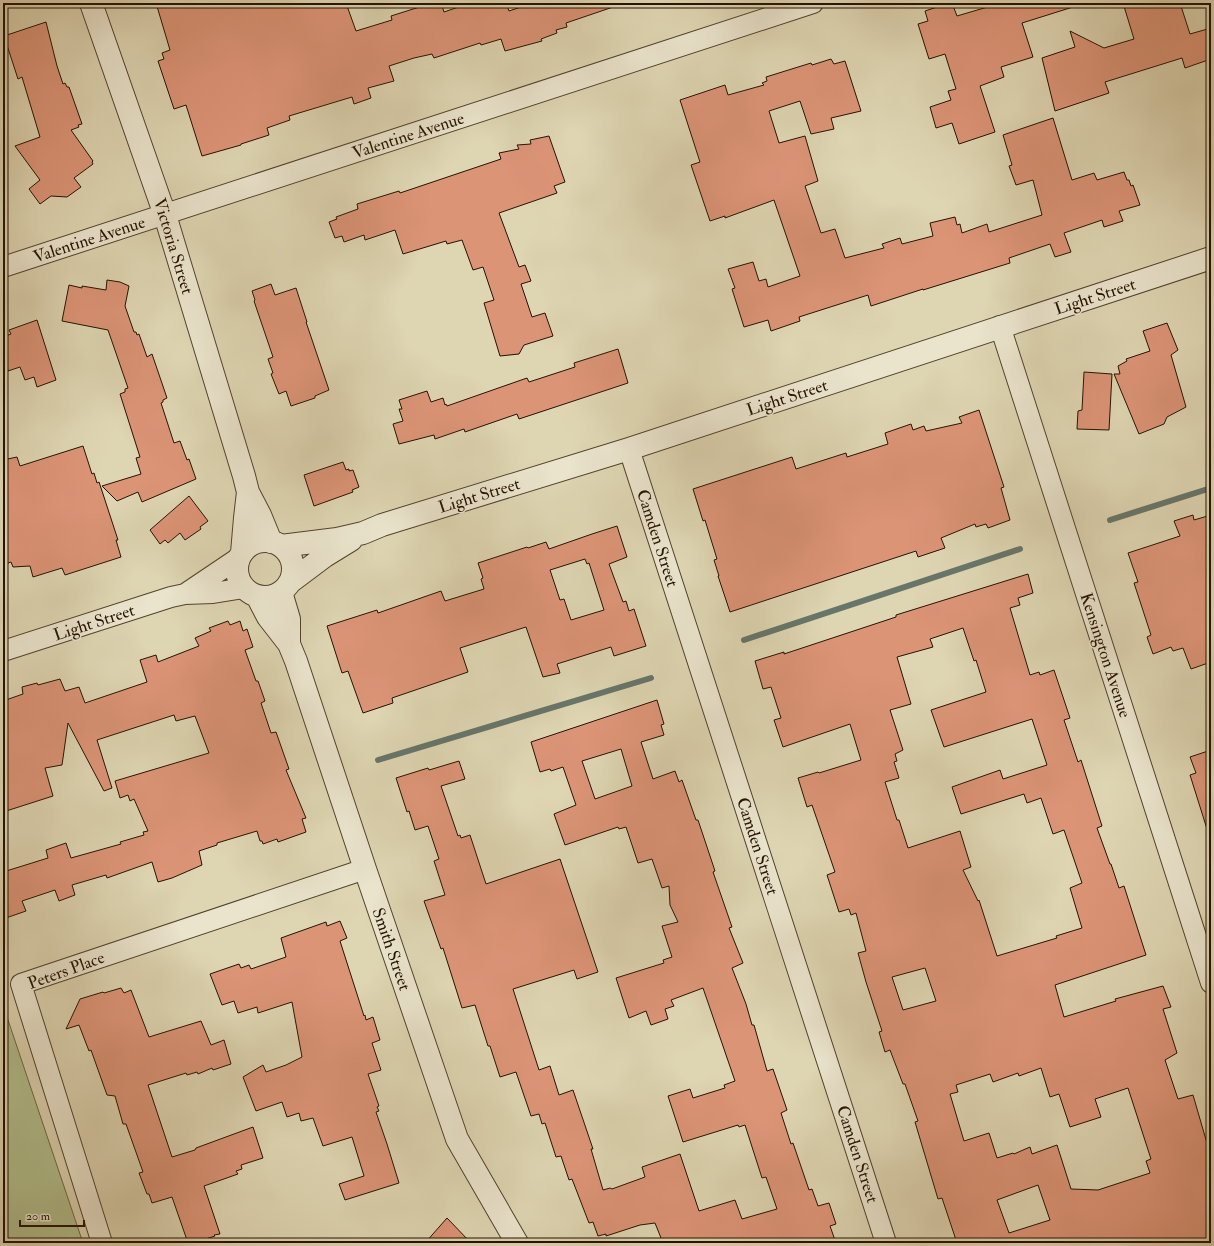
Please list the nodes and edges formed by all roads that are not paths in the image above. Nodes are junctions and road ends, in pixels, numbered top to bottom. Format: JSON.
{"nodes":[{"id":1,"x":91,"y":3,"type":"edge"},
{"id":2,"x":814,"y":3,"type":"edge"},
{"id":3,"x":165,"y":215,"type":"junction"},
{"id":4,"x":1211,"y":258,"type":"edge"},
{"id":5,"x":3,"y":267,"type":"edge"},
{"id":6,"x":1000,"y":326,"type":"junction"},
{"id":7,"x":629,"y":449,"type":"junction"},
{"id":8,"x":248,"y":492,"type":"junction"},
{"id":9,"x":363,"y":533,"type":"junction"},
{"id":10,"x":276,"y":544,"type":"junction"},
{"id":11,"x":241,"y":555,"type":"junction"},
{"id":12,"x":285,"y":587,"type":"junction"},
{"id":13,"x":250,"y":592,"type":"junction"},
{"id":14,"x":185,"y":594,"type":"junction"},
{"id":15,"x":289,"y":644,"type":"junction"},
{"id":16,"x":3,"y":651,"type":"edge"},
{"id":17,"x":365,"y":869,"type":"junction"},
{"id":18,"x":1211,"y":983,"type":"edge"},
{"id":19,"x":102,"y":1243,"type":"edge"},
{"id":20,"x":517,"y":1243,"type":"edge"},
{"id":21,"x":886,"y":1243,"type":"edge"}],
"edges":[{"from":1,"to":3,"type":"street","name":"Victoria Street"},
{"from":2,"to":3,"type":"street","name":"Valentine Avenue"},
{"from":3,"to":5,"type":"street","name":"Valentine Avenue"},
{"from":3,"to":8,"type":"street","name":"Victoria Street"},
{"from":4,"to":6,"type":"street","name":"Light Street"},
{"from":6,"to":7,"type":"street","name":"Light Street"},
{"from":6,"to":18,"type":"street","name":"Kensington Avenue"},
{"from":7,"to":9,"type":"street","name":"Light Street"},
{"from":7,"to":21,"type":"street","name":"Camden Street"},
{"from":8,"to":10,"type":"street","name":"Victoria Street"},
{"from":8,"to":11,"type":"street","name":"Victoria Street"},
{"from":9,"to":10,"type":"street","name":"Light Street"},
{"from":9,"to":12,"type":"street","name":"Light Street"},
{"from":10,"to":11,"type":"street"},
{"from":10,"to":12,"type":"street"},
{"from":11,"to":13,"type":"street"},
{"from":11,"to":14,"type":"street","name":"Light Street"},
{"from":12,"to":13,"type":"street"},
{"from":12,"to":15,"type":"street","name":"Smith Street"},
{"from":13,"to":14,"type":"street","name":"Light Street"},
{"from":13,"to":15,"type":"street","name":"Smith Street"},
{"from":14,"to":16,"type":"street","name":"Light Street"},
{"from":15,"to":17,"type":"street","name":"Smith Street"},
{"from":17,"to":19,"type":"street","name":"Peters Place"},
{"from":17,"to":20,"type":"street","name":"Smith Street"}]}
